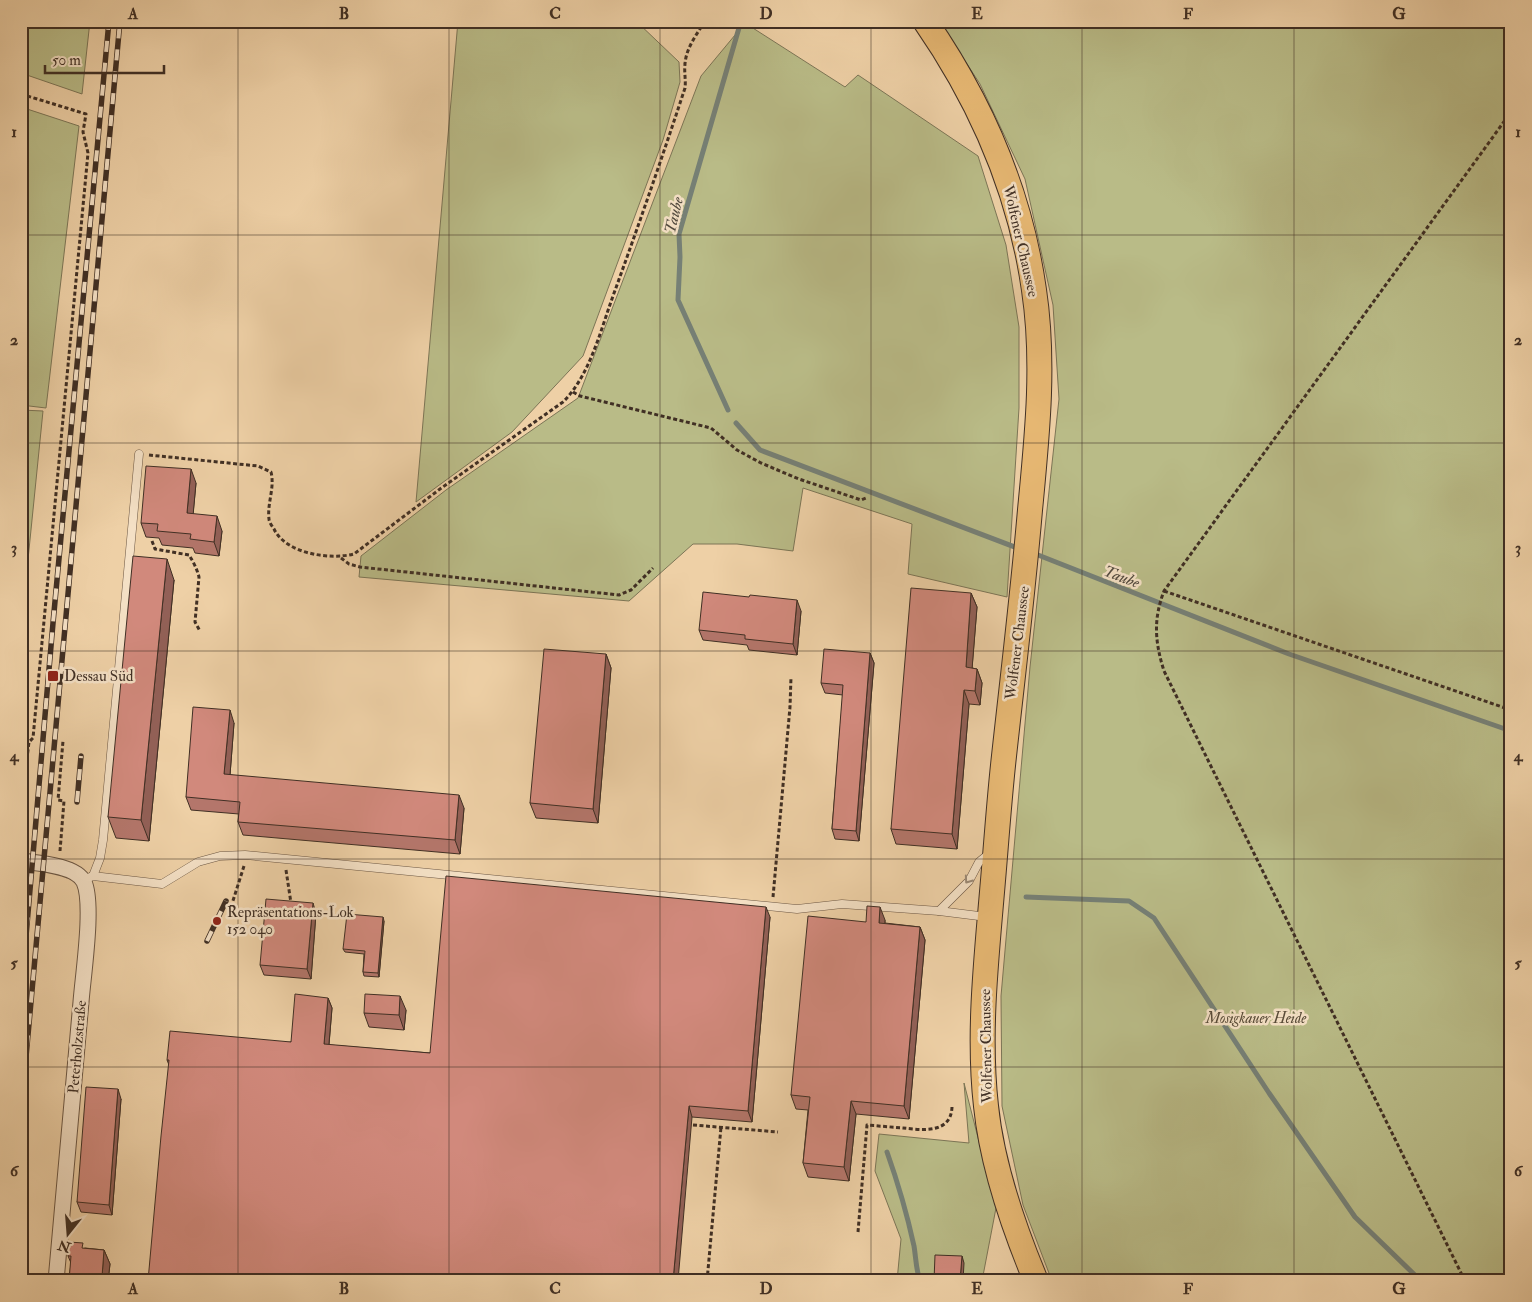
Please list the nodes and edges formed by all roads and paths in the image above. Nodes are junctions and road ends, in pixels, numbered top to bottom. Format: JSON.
{"nodes":[{"id":1,"x":706,"y":21,"type":"edge"},
{"id":2,"x":925,"y":21,"type":"edge"},
{"id":3,"x":21,"y":94,"type":"edge"},
{"id":4,"x":1511,"y":112,"type":"edge"},
{"id":5,"x":21,"y":232,"type":"edge"},
{"id":6,"x":25,"y":234,"type":"dead end"},
{"id":7,"x":573,"y":392,"type":"junction"},
{"id":8,"x":140,"y":454,"type":"joint"},
{"id":9,"x":866,"y":498,"type":"dead end"},
{"id":10,"x":152,"y":541,"type":"edge"},
{"id":11,"x":341,"y":557,"type":"junction"},
{"id":12,"x":653,"y":568,"type":"dead end"},
{"id":13,"x":1164,"y":591,"type":"junction"},
{"id":14,"x":200,"y":631,"type":"dead end"},
{"id":15,"x":791,"y":676,"type":"dead end"},
{"id":16,"x":1511,"y":710,"type":"edge"},
{"id":17,"x":63,"y":741,"type":"dead end"},
{"id":18,"x":21,"y":807,"type":"edge"},
{"id":19,"x":996,"y":848,"type":"junction"},
{"id":20,"x":245,"y":855,"type":"junction"},
{"id":21,"x":286,"y":859,"type":"junction"},
{"id":22,"x":21,"y":861,"type":"edge"},
{"id":23,"x":58,"y":867,"type":"junction"},
{"id":24,"x":88,"y":878,"type":"junction"},
{"id":25,"x":772,"y":905,"type":"junction"},
{"id":26,"x":230,"y":907,"type":"dead end"},
{"id":27,"x":290,"y":909,"type":"edge"},
{"id":28,"x":939,"y":911,"type":"junction"},
{"id":29,"x":990,"y":917,"type":"junction"},
{"id":30,"x":952,"y":1107,"type":"dead end"},
{"id":31,"x":693,"y":1125,"type":"dead end"},
{"id":32,"x":721,"y":1127,"type":"junction"},
{"id":33,"x":778,"y":1132,"type":"dead end"},
{"id":34,"x":858,"y":1232,"type":"dead end"},
{"id":35,"x":56,"y":1281,"type":"edge"},
{"id":36,"x":707,"y":1281,"type":"edge"},
{"id":37,"x":1036,"y":1281,"type":"edge"},
{"id":38,"x":1465,"y":1281,"type":"edge"}],
"edges":[{"from":1,"to":7,"type":"path"},
{"from":2,"to":19,"type":"main road","name":"Wolfener Chaussee"},
{"from":3,"to":18,"type":"path"},
{"from":4,"to":13,"type":"path"},
{"from":5,"to":6,"type":"path"},
{"from":7,"to":9,"type":"path"},
{"from":7,"to":11,"type":"path"},
{"from":8,"to":11,"type":"path"},
{"from":8,"to":24,"type":"lane"},
{"from":10,"to":14,"type":"path"},
{"from":11,"to":12,"type":"path"},
{"from":13,"to":16,"type":"path"},
{"from":13,"to":38,"type":"path"},
{"from":15,"to":25,"type":"path"},
{"from":17,"to":23,"type":"path"},
{"from":19,"to":28,"type":"lane","one_way":true},
{"from":19,"to":29,"type":"main road","name":"Wolfener Chaussee"},
{"from":20,"to":21,"type":"lane"},
{"from":20,"to":24,"type":"lane"},
{"from":20,"to":26,"type":"path"},
{"from":21,"to":25,"type":"lane"},
{"from":21,"to":27,"type":"path"},
{"from":22,"to":23,"type":"street"},
{"from":23,"to":24,"type":"street"},
{"from":24,"to":35,"type":"street","name":"Peterholzstraße"},
{"from":25,"to":28,"type":"lane"},
{"from":28,"to":29,"type":"lane"},
{"from":29,"to":37,"type":"main road","name":"Wolfener Chaussee"},
{"from":30,"to":34,"type":"path"},
{"from":31,"to":32,"type":"path"},
{"from":32,"to":33,"type":"path"},
{"from":32,"to":36,"type":"path"}]}
